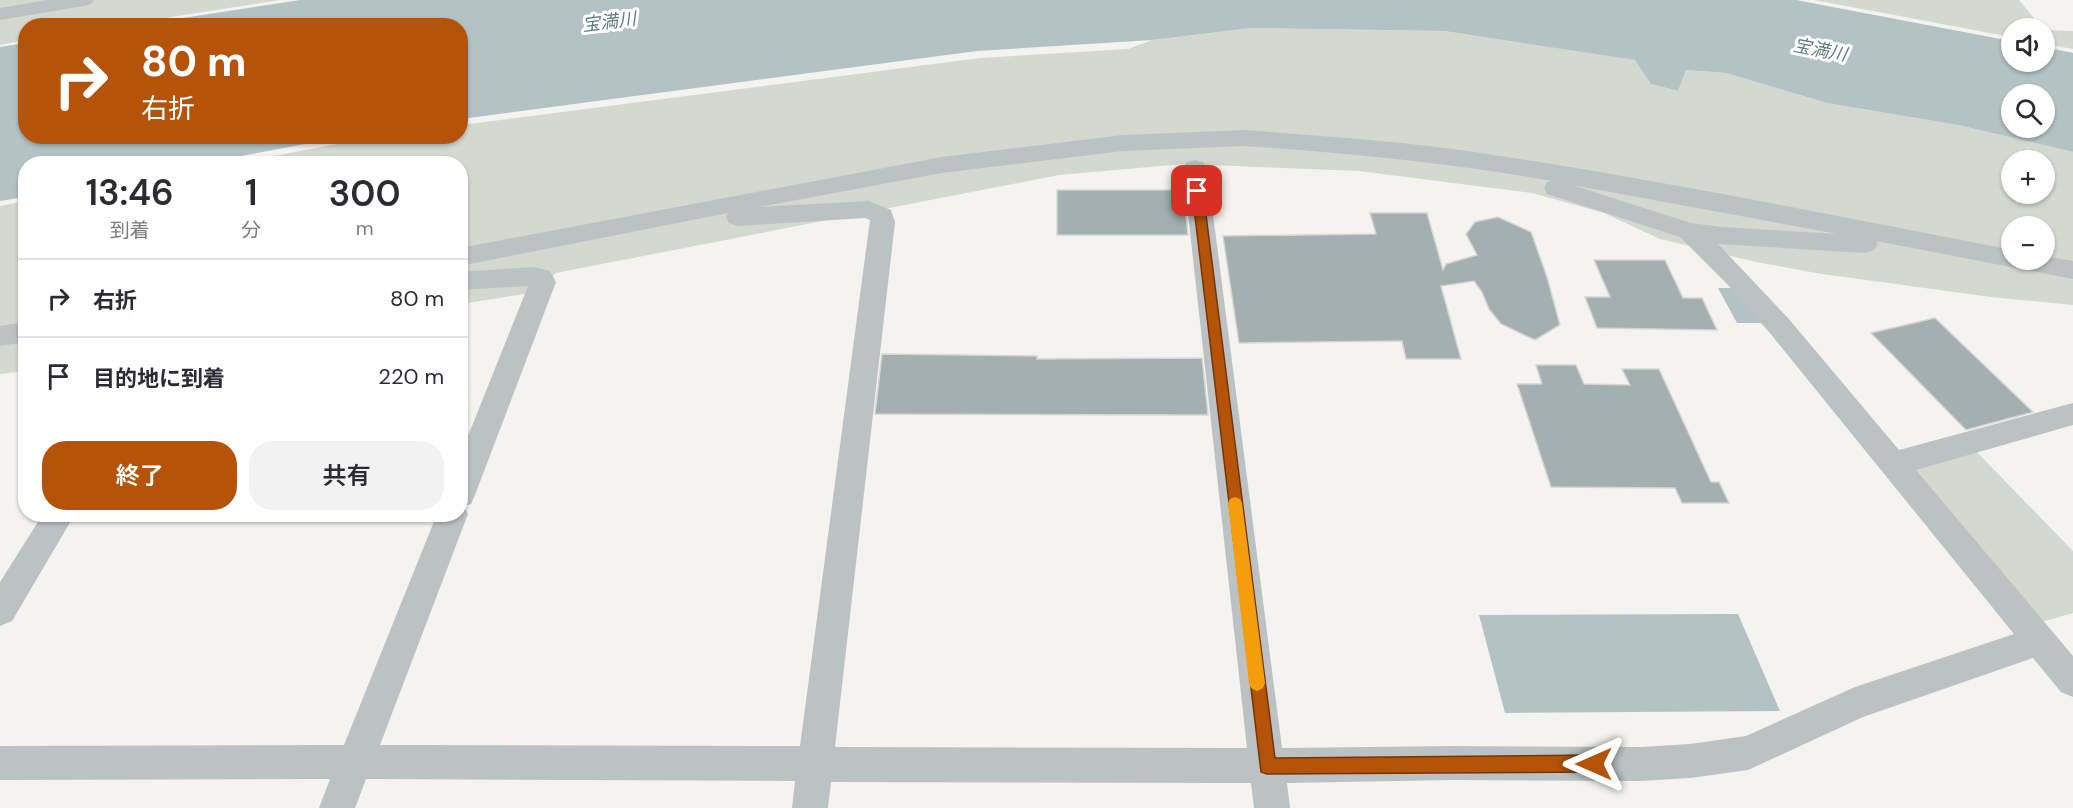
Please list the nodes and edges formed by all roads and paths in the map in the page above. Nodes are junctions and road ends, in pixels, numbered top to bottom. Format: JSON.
{"nodes":[{"id":1,"x":84,"y":0,"type":"edge"},
{"id":2,"x":0,"y":14,"type":"edge"},
{"id":3,"x":1475,"y":160,"type":"junction"},
{"id":4,"x":1195,"y":168,"type":"dead end"},
{"id":5,"x":634,"y":222,"type":"junction"},
{"id":6,"x":1689,"y":231,"type":"junction"},
{"id":7,"x":1930,"y":243,"type":"junction"},
{"id":8,"x":468,"y":255,"type":"edge"},
{"id":9,"x":2001,"y":257,"type":"edge"},
{"id":10,"x":2055,"y":267,"type":"edge"},
{"id":11,"x":2073,"y":270,"type":"edge"},
{"id":12,"x":468,"y":280,"type":"edge"},
{"id":13,"x":18,"y":333,"type":"edge"},
{"id":14,"x":0,"y":336,"type":"edge"},
{"id":15,"x":18,"y":352,"type":"edge"},
{"id":16,"x":0,"y":353,"type":"edge"},
{"id":17,"x":2073,"y":414,"type":"edge"},
{"id":18,"x":1892,"y":464,"type":"junction"},
{"id":19,"x":468,"y":474,"type":"edge"},
{"id":20,"x":55,"y":522,"type":"edge"},
{"id":21,"x":450,"y":522,"type":"edge"},
{"id":22,"x":0,"y":611,"type":"edge"},
{"id":23,"x":2039,"y":641,"type":"junction"},
{"id":24,"x":2073,"y":681,"type":"edge"},
{"id":25,"x":356,"y":762,"type":"junction"},
{"id":26,"x":0,"y":763,"type":"edge"},
{"id":27,"x":815,"y":764,"type":"junction"},
{"id":28,"x":1267,"y":766,"type":"junction"},
{"id":29,"x":337,"y":808,"type":"edge"},
{"id":30,"x":810,"y":808,"type":"edge"},
{"id":31,"x":1272,"y":808,"type":"edge"}],
"edges":[{"from":1,"to":2,"type":"street"},
{"from":3,"to":5,"type":"street"},
{"from":3,"to":6,"type":"street"},
{"from":3,"to":7,"type":"street"},
{"from":4,"to":28,"type":"street"},
{"from":5,"to":8,"type":"street"},
{"from":5,"to":27,"type":"street"},
{"from":6,"to":7,"type":"street"},
{"from":6,"to":18,"type":"street"},
{"from":7,"to":9,"type":"street"},
{"from":10,"to":11,"type":"street"},
{"from":12,"to":19,"type":"street"},
{"from":13,"to":14,"type":"street"},
{"from":15,"to":16,"type":"street"},
{"from":17,"to":18,"type":"street"},
{"from":18,"to":23,"type":"street"},
{"from":20,"to":22,"type":"street"},
{"from":21,"to":25,"type":"street"},
{"from":23,"to":24,"type":"street"},
{"from":23,"to":28,"type":"street"},
{"from":25,"to":26,"type":"street"},
{"from":25,"to":27,"type":"street"},
{"from":25,"to":29,"type":"street"},
{"from":27,"to":28,"type":"street"},
{"from":27,"to":30,"type":"street"},
{"from":28,"to":31,"type":"street"}]}
